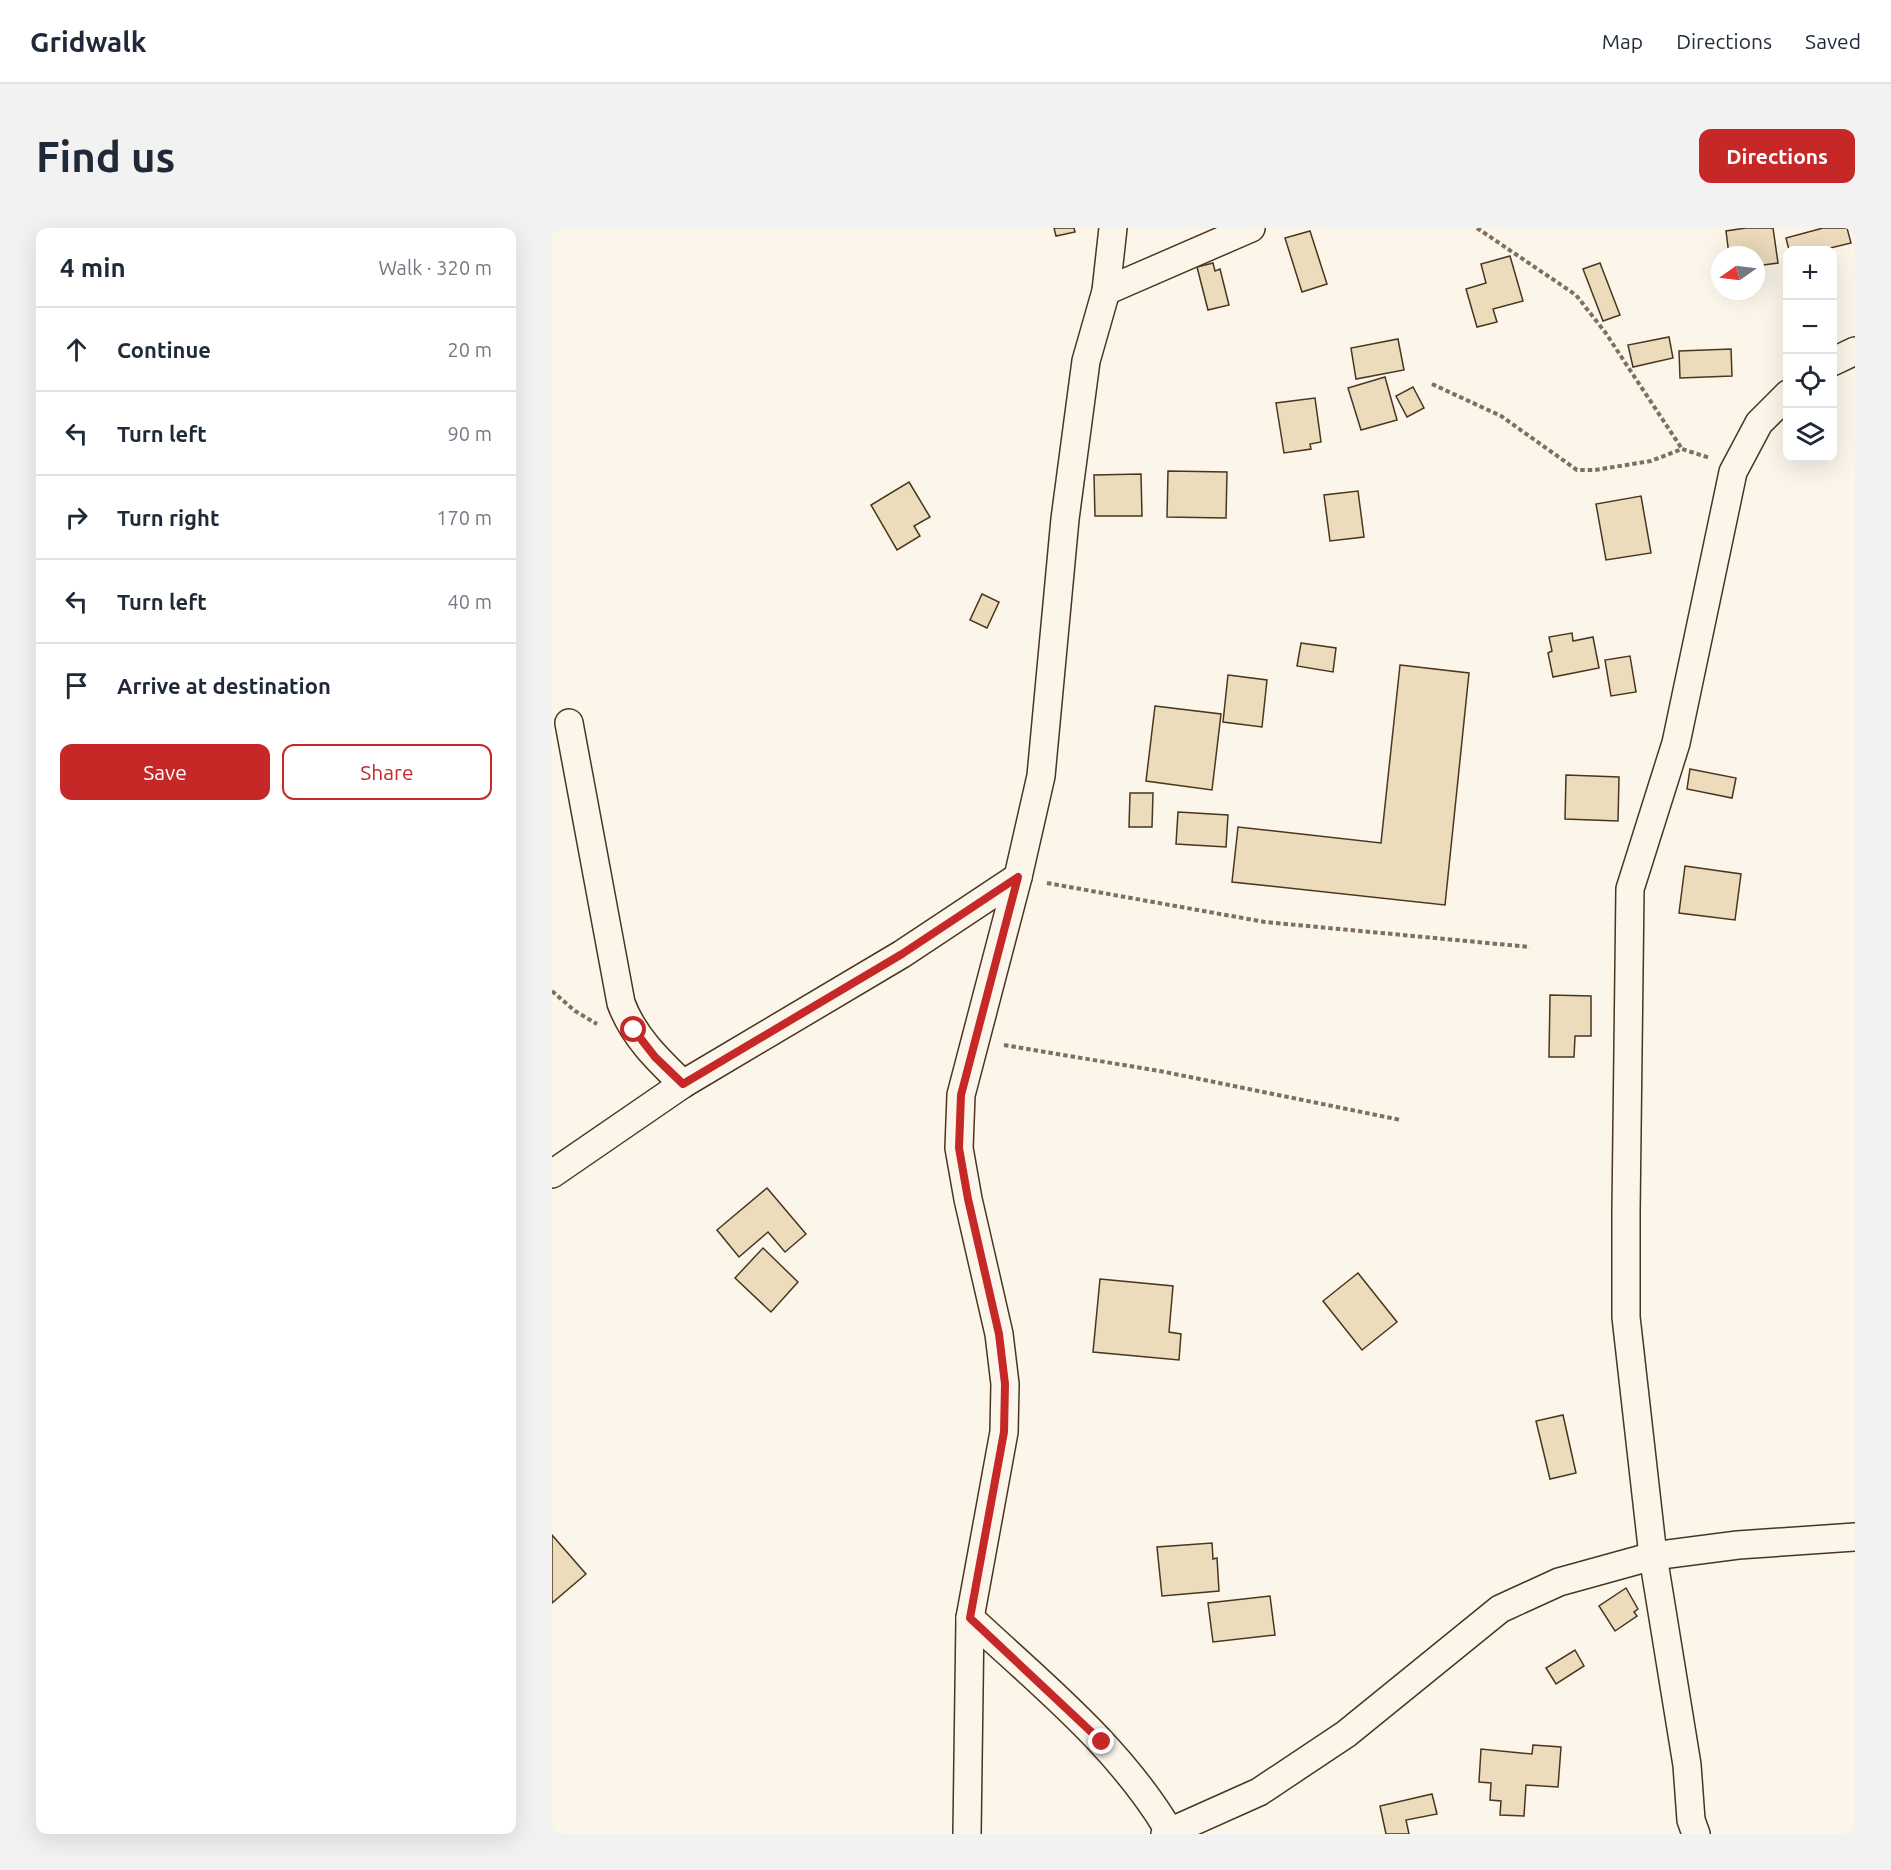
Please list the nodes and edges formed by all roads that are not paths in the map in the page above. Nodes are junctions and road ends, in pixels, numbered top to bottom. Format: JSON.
{"nodes":[{"id":1,"x":1113,"y":228,"type":"edge"},
{"id":2,"x":1251,"y":228,"type":"edge"},
{"id":3,"x":1106,"y":291,"type":"junction"},
{"id":4,"x":1855,"y":351,"type":"edge"},
{"id":5,"x":1837,"y":360,"type":"edge"},
{"id":6,"x":1783,"y":399,"type":"edge"},
{"id":7,"x":569,"y":723,"type":"dead end"},
{"id":8,"x":1018,"y":877,"type":"junction"},
{"id":9,"x":683,"y":1084,"type":"junction"},
{"id":10,"x":552,"y":1174,"type":"edge"},
{"id":11,"x":1855,"y":1537,"type":"edge"},
{"id":12,"x":1653,"y":1556,"type":"junction"},
{"id":13,"x":970,"y":1618,"type":"junction"},
{"id":14,"x":967,"y":1834,"type":"edge"},
{"id":15,"x":1169,"y":1834,"type":"edge"},
{"id":16,"x":1696,"y":1834,"type":"edge"}],
"edges":[{"from":1,"to":3,"type":"street"},
{"from":2,"to":3,"type":"street"},
{"from":3,"to":8,"type":"street"},
{"from":4,"to":5,"type":"street"},
{"from":6,"to":12,"type":"street"},
{"from":7,"to":9,"type":"street"},
{"from":8,"to":9,"type":"street"},
{"from":8,"to":13,"type":"street"},
{"from":9,"to":10,"type":"street"},
{"from":11,"to":12,"type":"street"},
{"from":12,"to":15,"type":"street"},
{"from":12,"to":16,"type":"street"},
{"from":13,"to":14,"type":"street"},
{"from":13,"to":15,"type":"street"}]}
